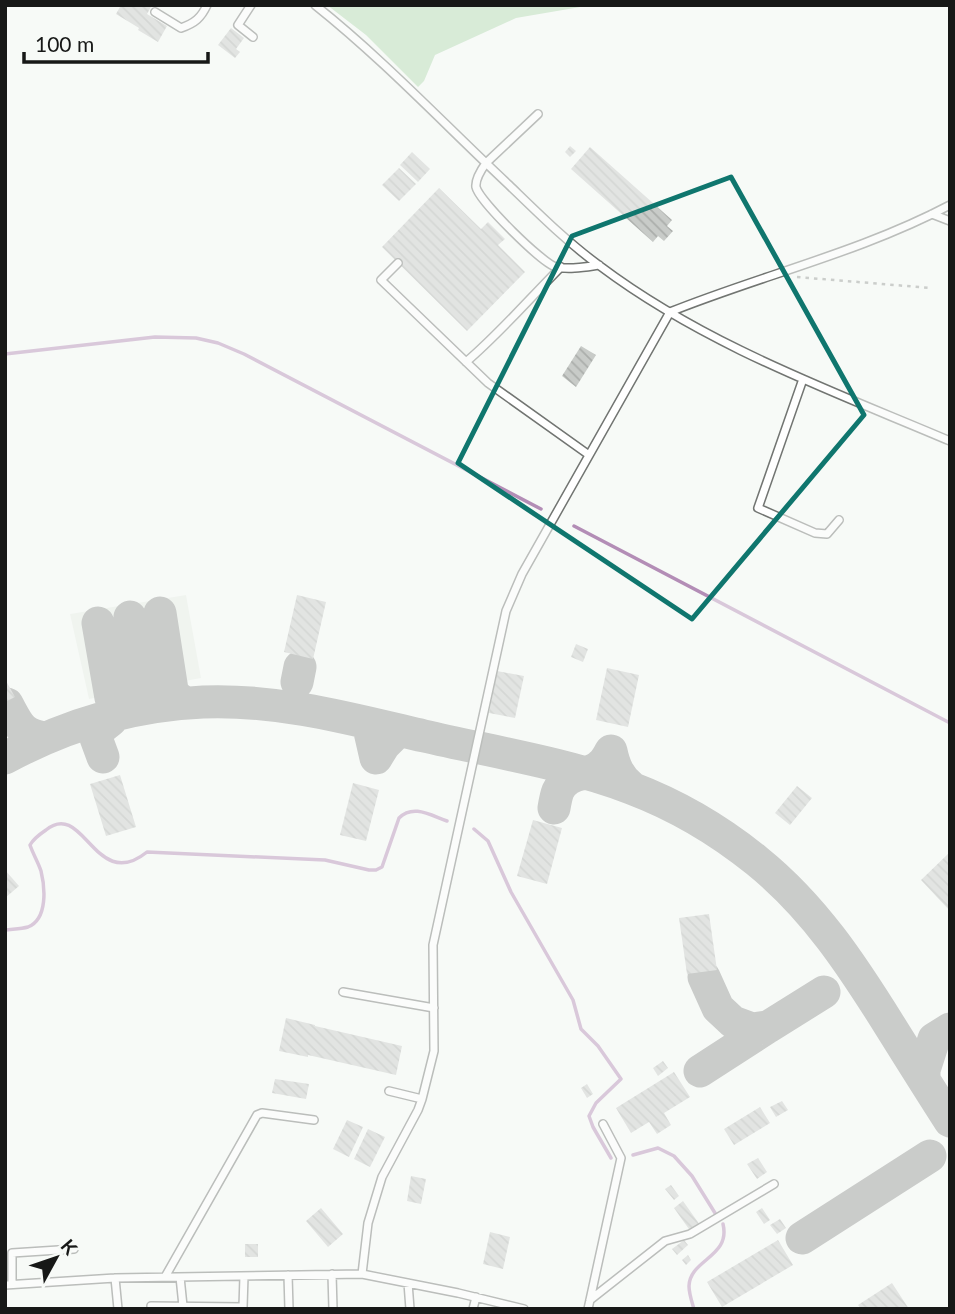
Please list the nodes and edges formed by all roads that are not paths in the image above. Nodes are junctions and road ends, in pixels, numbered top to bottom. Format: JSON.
{"nodes":[{"id":1,"x":207,"y":5,"type":"edge"},
{"id":2,"x":251,"y":5,"type":"edge"},
{"id":3,"x":315,"y":5,"type":"edge"},
{"id":4,"x":155,"y":12,"type":"dead end"},
{"id":5,"x":253,"y":37,"type":"dead end"},
{"id":6,"x":538,"y":114,"type":"dead end"},
{"id":7,"x":486,"y":163,"type":"junction"},
{"id":8,"x":950,"y":205,"type":"edge"},
{"id":9,"x":932,"y":214,"type":"junction"},
{"id":10,"x":950,"y":221,"type":"edge"},
{"id":11,"x":398,"y":263,"type":"dead end"},
{"id":12,"x":599,"y":265,"type":"junction"},
{"id":13,"x":561,"y":267,"type":"junction"},
{"id":14,"x":670,"y":312,"type":"junction"},
{"id":15,"x":466,"y":362,"type":"junction"},
{"id":16,"x":803,"y":379,"type":"junction"},
{"id":17,"x":950,"y":441,"type":"edge"},
{"id":18,"x":589,"y":455,"type":"junction"},
{"id":19,"x":839,"y":520,"type":"dead end"},
{"id":20,"x":343,"y":992,"type":"dead end"},
{"id":21,"x":434,"y":1008,"type":"junction"},
{"id":22,"x":389,"y":1091,"type":"dead end"},
{"id":23,"x":422,"y":1099,"type":"junction"},
{"id":24,"x":314,"y":1120,"type":"dead end"},
{"id":25,"x":603,"y":1124,"type":"dead end"},
{"id":26,"x":774,"y":1184,"type":"dead end"},
{"id":27,"x":74,"y":1249,"type":"dead end"},
{"id":28,"x":332,"y":1274,"type":"junction"},
{"id":29,"x":362,"y":1274,"type":"junction"},
{"id":30,"x":288,"y":1275,"type":"junction"},
{"id":31,"x":244,"y":1276,"type":"junction"},
{"id":32,"x":165,"y":1277,"type":"junction"},
{"id":33,"x":180,"y":1277,"type":"junction"},
{"id":34,"x":115,"y":1278,"type":"junction"},
{"id":35,"x":408,"y":1283,"type":"junction"},
{"id":36,"x":8,"y":1285,"type":"edge"},
{"id":37,"x":476,"y":1297,"type":"junction"},
{"id":38,"x":589,"y":1305,"type":"edge"},
{"id":39,"x":151,"y":1306,"type":"dead end"},
{"id":40,"x":183,"y":1306,"type":"junction"},
{"id":41,"x":118,"y":1309,"type":"edge"},
{"id":42,"x":289,"y":1309,"type":"edge"},
{"id":43,"x":333,"y":1309,"type":"edge"},
{"id":44,"x":410,"y":1309,"type":"edge"},
{"id":45,"x":472,"y":1309,"type":"edge"},
{"id":46,"x":524,"y":1309,"type":"edge"}],
"edges":[{"from":1,"to":4,"type":"lane"},
{"from":2,"to":5,"type":"lane"},
{"from":3,"to":7,"type":"lane"},
{"from":6,"to":7,"type":"lane"},
{"from":7,"to":12,"type":"lane"},
{"from":7,"to":13,"type":"lane"},
{"from":8,"to":9,"type":"lane"},
{"from":9,"to":10,"type":"lane"},
{"from":9,"to":14,"type":"lane"},
{"from":11,"to":15,"type":"lane"},
{"from":12,"to":13,"type":"lane"},
{"from":12,"to":14,"type":"lane"},
{"from":13,"to":15,"type":"lane"},
{"from":14,"to":16,"type":"lane"},
{"from":14,"to":18,"type":"lane"},
{"from":15,"to":18,"type":"lane"},
{"from":16,"to":17,"type":"lane"},
{"from":16,"to":19,"type":"lane"},
{"from":18,"to":21,"type":"lane"},
{"from":20,"to":21,"type":"lane"},
{"from":21,"to":23,"type":"lane"},
{"from":22,"to":23,"type":"lane"},
{"from":23,"to":29,"type":"lane"},
{"from":24,"to":32,"type":"lane"},
{"from":25,"to":38,"type":"lane"},
{"from":26,"to":38,"type":"lane"},
{"from":27,"to":36,"type":"lane"},
{"from":28,"to":29,"type":"lane"},
{"from":28,"to":30,"type":"lane"},
{"from":28,"to":43,"type":"lane"},
{"from":29,"to":35,"type":"lane"},
{"from":30,"to":31,"type":"lane"},
{"from":30,"to":42,"type":"lane"},
{"from":31,"to":33,"type":"lane"},
{"from":31,"to":40,"type":"lane"},
{"from":32,"to":33,"type":"lane"},
{"from":32,"to":34,"type":"lane"},
{"from":33,"to":40,"type":"lane"},
{"from":34,"to":36,"type":"lane"},
{"from":34,"to":41,"type":"lane"},
{"from":35,"to":37,"type":"lane"},
{"from":35,"to":44,"type":"lane"},
{"from":37,"to":45,"type":"lane"},
{"from":37,"to":46,"type":"lane"},
{"from":39,"to":40,"type":"lane"}]}
